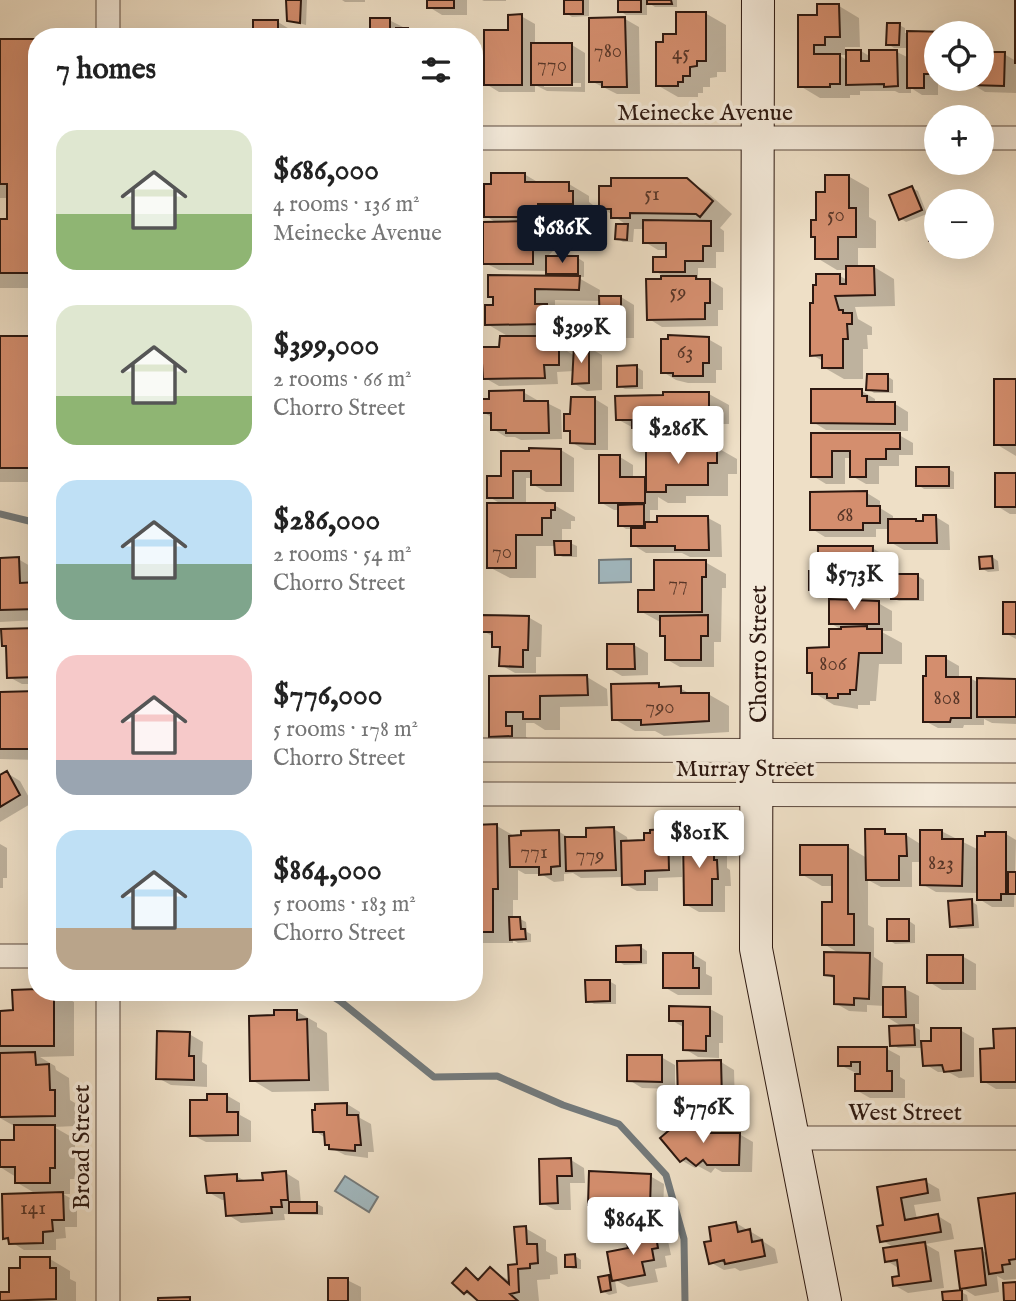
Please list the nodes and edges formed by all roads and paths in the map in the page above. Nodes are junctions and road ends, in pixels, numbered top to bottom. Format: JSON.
{"nodes":[{"id":1,"x":108,"y":0,"type":"edge"},
{"id":2,"x":758,"y":0,"type":"edge"},
{"id":3,"x":108,"y":28,"type":"edge"},
{"id":4,"x":483,"y":138,"type":"edge"},
{"id":5,"x":924,"y":138,"type":"edge"},
{"id":6,"x":994,"y":138,"type":"edge"},
{"id":7,"x":1016,"y":138,"type":"edge"},
{"id":8,"x":758,"y":139,"type":"junction"},
{"id":9,"x":483,"y":750,"type":"edge"},
{"id":10,"x":758,"y":751,"type":"junction"},
{"id":11,"x":1016,"y":751,"type":"edge"},
{"id":12,"x":483,"y":794,"type":"edge"},
{"id":13,"x":758,"y":795,"type":"junction"},
{"id":14,"x":1016,"y":795,"type":"edge"},
{"id":15,"x":0,"y":956,"type":"edge"},
{"id":16,"x":28,"y":956,"type":"edge"},
{"id":17,"x":108,"y":1001,"type":"edge"},
{"id":18,"x":794,"y":1138,"type":"junction"},
{"id":19,"x":1016,"y":1138,"type":"edge"},
{"id":20,"x":108,"y":1301,"type":"edge"},
{"id":21,"x":825,"y":1301,"type":"edge"}],
"edges":[{"from":1,"to":3,"type":"street"},
{"from":2,"to":8,"type":"street","name":"Chorro Street"},
{"from":4,"to":8,"type":"street","name":"Meinecke Avenue"},
{"from":5,"to":8,"type":"street","name":"Meinecke Avenue"},
{"from":6,"to":7,"type":"street"},
{"from":8,"to":10,"type":"street","name":"Chorro Street"},
{"from":9,"to":10,"type":"street","name":"Murray Street"},
{"from":10,"to":11,"type":"street","name":"Murray Street"},
{"from":10,"to":13,"type":"street","name":"Chorro Street"},
{"from":12,"to":13,"type":"street","name":"Murray Street"},
{"from":13,"to":14,"type":"street","name":"Murray Street"},
{"from":13,"to":18,"type":"street","name":"Chorro Street"},
{"from":15,"to":16,"type":"street"},
{"from":17,"to":20,"type":"street","name":"Broad Street"},
{"from":18,"to":19,"type":"street","name":"West Street"},
{"from":18,"to":21,"type":"street","name":"Chorro Street"}]}
